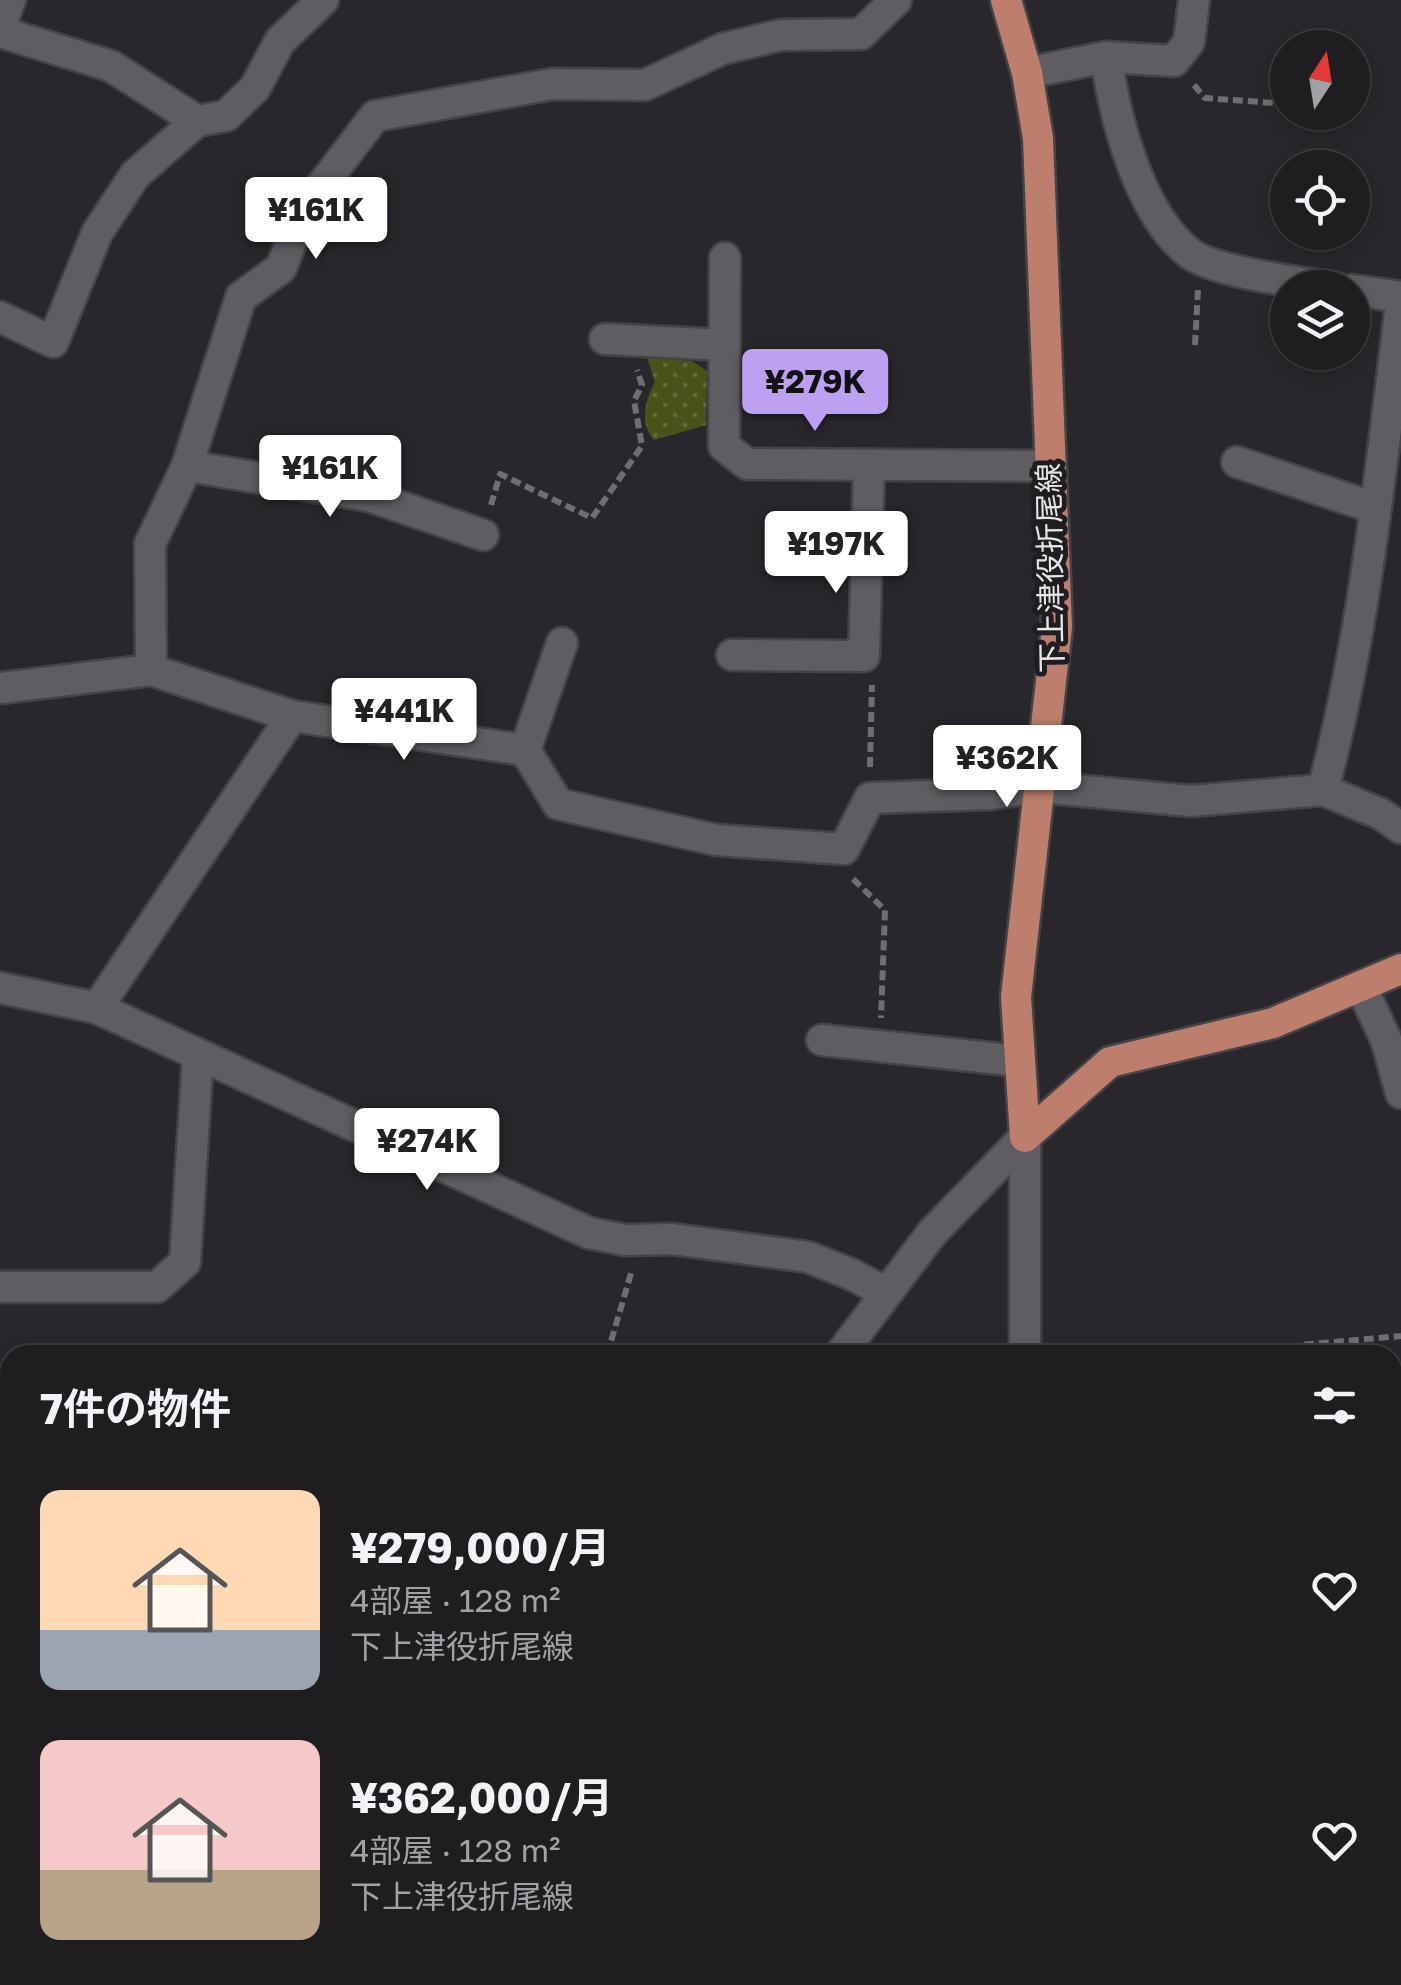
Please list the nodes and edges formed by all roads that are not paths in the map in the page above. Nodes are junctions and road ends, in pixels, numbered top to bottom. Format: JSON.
{"nodes":[{"id":1,"x":10,"y":0,"type":"edge"},
{"id":2,"x":323,"y":0,"type":"edge"},
{"id":3,"x":896,"y":0,"type":"edge"},
{"id":4,"x":1006,"y":0,"type":"edge"},
{"id":5,"x":1194,"y":0,"type":"edge"},
{"id":6,"x":0,"y":30,"type":"edge"},
{"id":7,"x":1106,"y":58,"type":"junction"},
{"id":8,"x":1027,"y":73,"type":"junction"},
{"id":9,"x":197,"y":121,"type":"junction"},
{"id":10,"x":725,"y":258,"type":"dead end"},
{"id":11,"x":1270,"y":278,"type":"edge"},
{"id":12,"x":1370,"y":292,"type":"edge"},
{"id":13,"x":1401,"y":296,"type":"edge"},
{"id":14,"x":1401,"y":304,"type":"edge"},
{"id":15,"x":0,"y":317,"type":"edge"},
{"id":16,"x":616,"y":340,"type":"road end"},
{"id":17,"x":725,"y":345,"type":"junction"},
{"id":18,"x":1237,"y":462,"type":"dead end"},
{"id":19,"x":870,"y":465,"type":"junction"},
{"id":20,"x":187,"y":466,"type":"junction"},
{"id":21,"x":1050,"y":466,"type":"junction"},
{"id":22,"x":1376,"y":508,"type":"junction"},
{"id":23,"x":483,"y":535,"type":"road end"},
{"id":24,"x":562,"y":643,"type":"dead end"},
{"id":25,"x":732,"y":656,"type":"dead end"},
{"id":26,"x":151,"y":670,"type":"junction"},
{"id":27,"x":0,"y":688,"type":"edge"},
{"id":28,"x":292,"y":716,"type":"junction"},
{"id":29,"x":525,"y":750,"type":"junction"},
{"id":30,"x":1040,"y":787,"type":"junction"},
{"id":31,"x":1323,"y":790,"type":"junction"},
{"id":32,"x":1401,"y":828,"type":"edge"},
{"id":33,"x":1401,"y":969,"type":"edge"},
{"id":34,"x":1362,"y":986,"type":"junction"},
{"id":35,"x":0,"y":988,"type":"edge"},
{"id":36,"x":97,"y":1008,"type":"junction"},
{"id":37,"x":822,"y":1040,"type":"dead end"},
{"id":38,"x":198,"y":1056,"type":"junction"},
{"id":39,"x":1020,"y":1060,"type":"junction"},
{"id":40,"x":1401,"y":1094,"type":"edge"},
{"id":41,"x":1025,"y":1137,"type":"junction"},
{"id":42,"x":0,"y":1287,"type":"edge"},
{"id":43,"x":886,"y":1293,"type":"junction"},
{"id":44,"x":847,"y":1345,"type":"edge"},
{"id":45,"x":1026,"y":1345,"type":"edge"}],
"edges":[{"from":1,"to":6,"type":"street"},
{"from":2,"to":9,"type":"street"},
{"from":3,"to":20,"type":"street"},
{"from":4,"to":8,"type":"main road","name":"下上津役折尾線"},
{"from":5,"to":7,"type":"street"},
{"from":6,"to":9,"type":"street"},
{"from":7,"to":8,"type":"street"},
{"from":7,"to":11,"type":"street"},
{"from":8,"to":21,"type":"main road","name":"下上津役折尾線"},
{"from":9,"to":15,"type":"street"},
{"from":10,"to":17,"type":"street"},
{"from":12,"to":13,"type":"street"},
{"from":14,"to":22,"type":"street"},
{"from":16,"to":17,"type":"street"},
{"from":17,"to":19,"type":"street"},
{"from":18,"to":22,"type":"street"},
{"from":19,"to":21,"type":"street"},
{"from":19,"to":25,"type":"street"},
{"from":20,"to":23,"type":"street"},
{"from":20,"to":26,"type":"street"},
{"from":21,"to":30,"type":"main road","name":"下上津役折尾線"},
{"from":22,"to":31,"type":"street"},
{"from":24,"to":29,"type":"street"},
{"from":26,"to":27,"type":"street"},
{"from":26,"to":28,"type":"street"},
{"from":28,"to":29,"type":"street"},
{"from":28,"to":36,"type":"street"},
{"from":29,"to":30,"type":"street"},
{"from":30,"to":31,"type":"street"},
{"from":30,"to":39,"type":"main road","name":"下上津役折尾線"},
{"from":31,"to":32,"type":"street"},
{"from":33,"to":34,"type":"main road"},
{"from":34,"to":40,"type":"street"},
{"from":34,"to":41,"type":"main road"},
{"from":35,"to":36,"type":"street"},
{"from":36,"to":38,"type":"street"},
{"from":37,"to":39,"type":"street"},
{"from":38,"to":42,"type":"street"},
{"from":38,"to":43,"type":"street"},
{"from":39,"to":41,"type":"main road","name":"下上津役折尾線"},
{"from":41,"to":43,"type":"street"},
{"from":41,"to":45,"type":"street"},
{"from":43,"to":44,"type":"street"}]}
